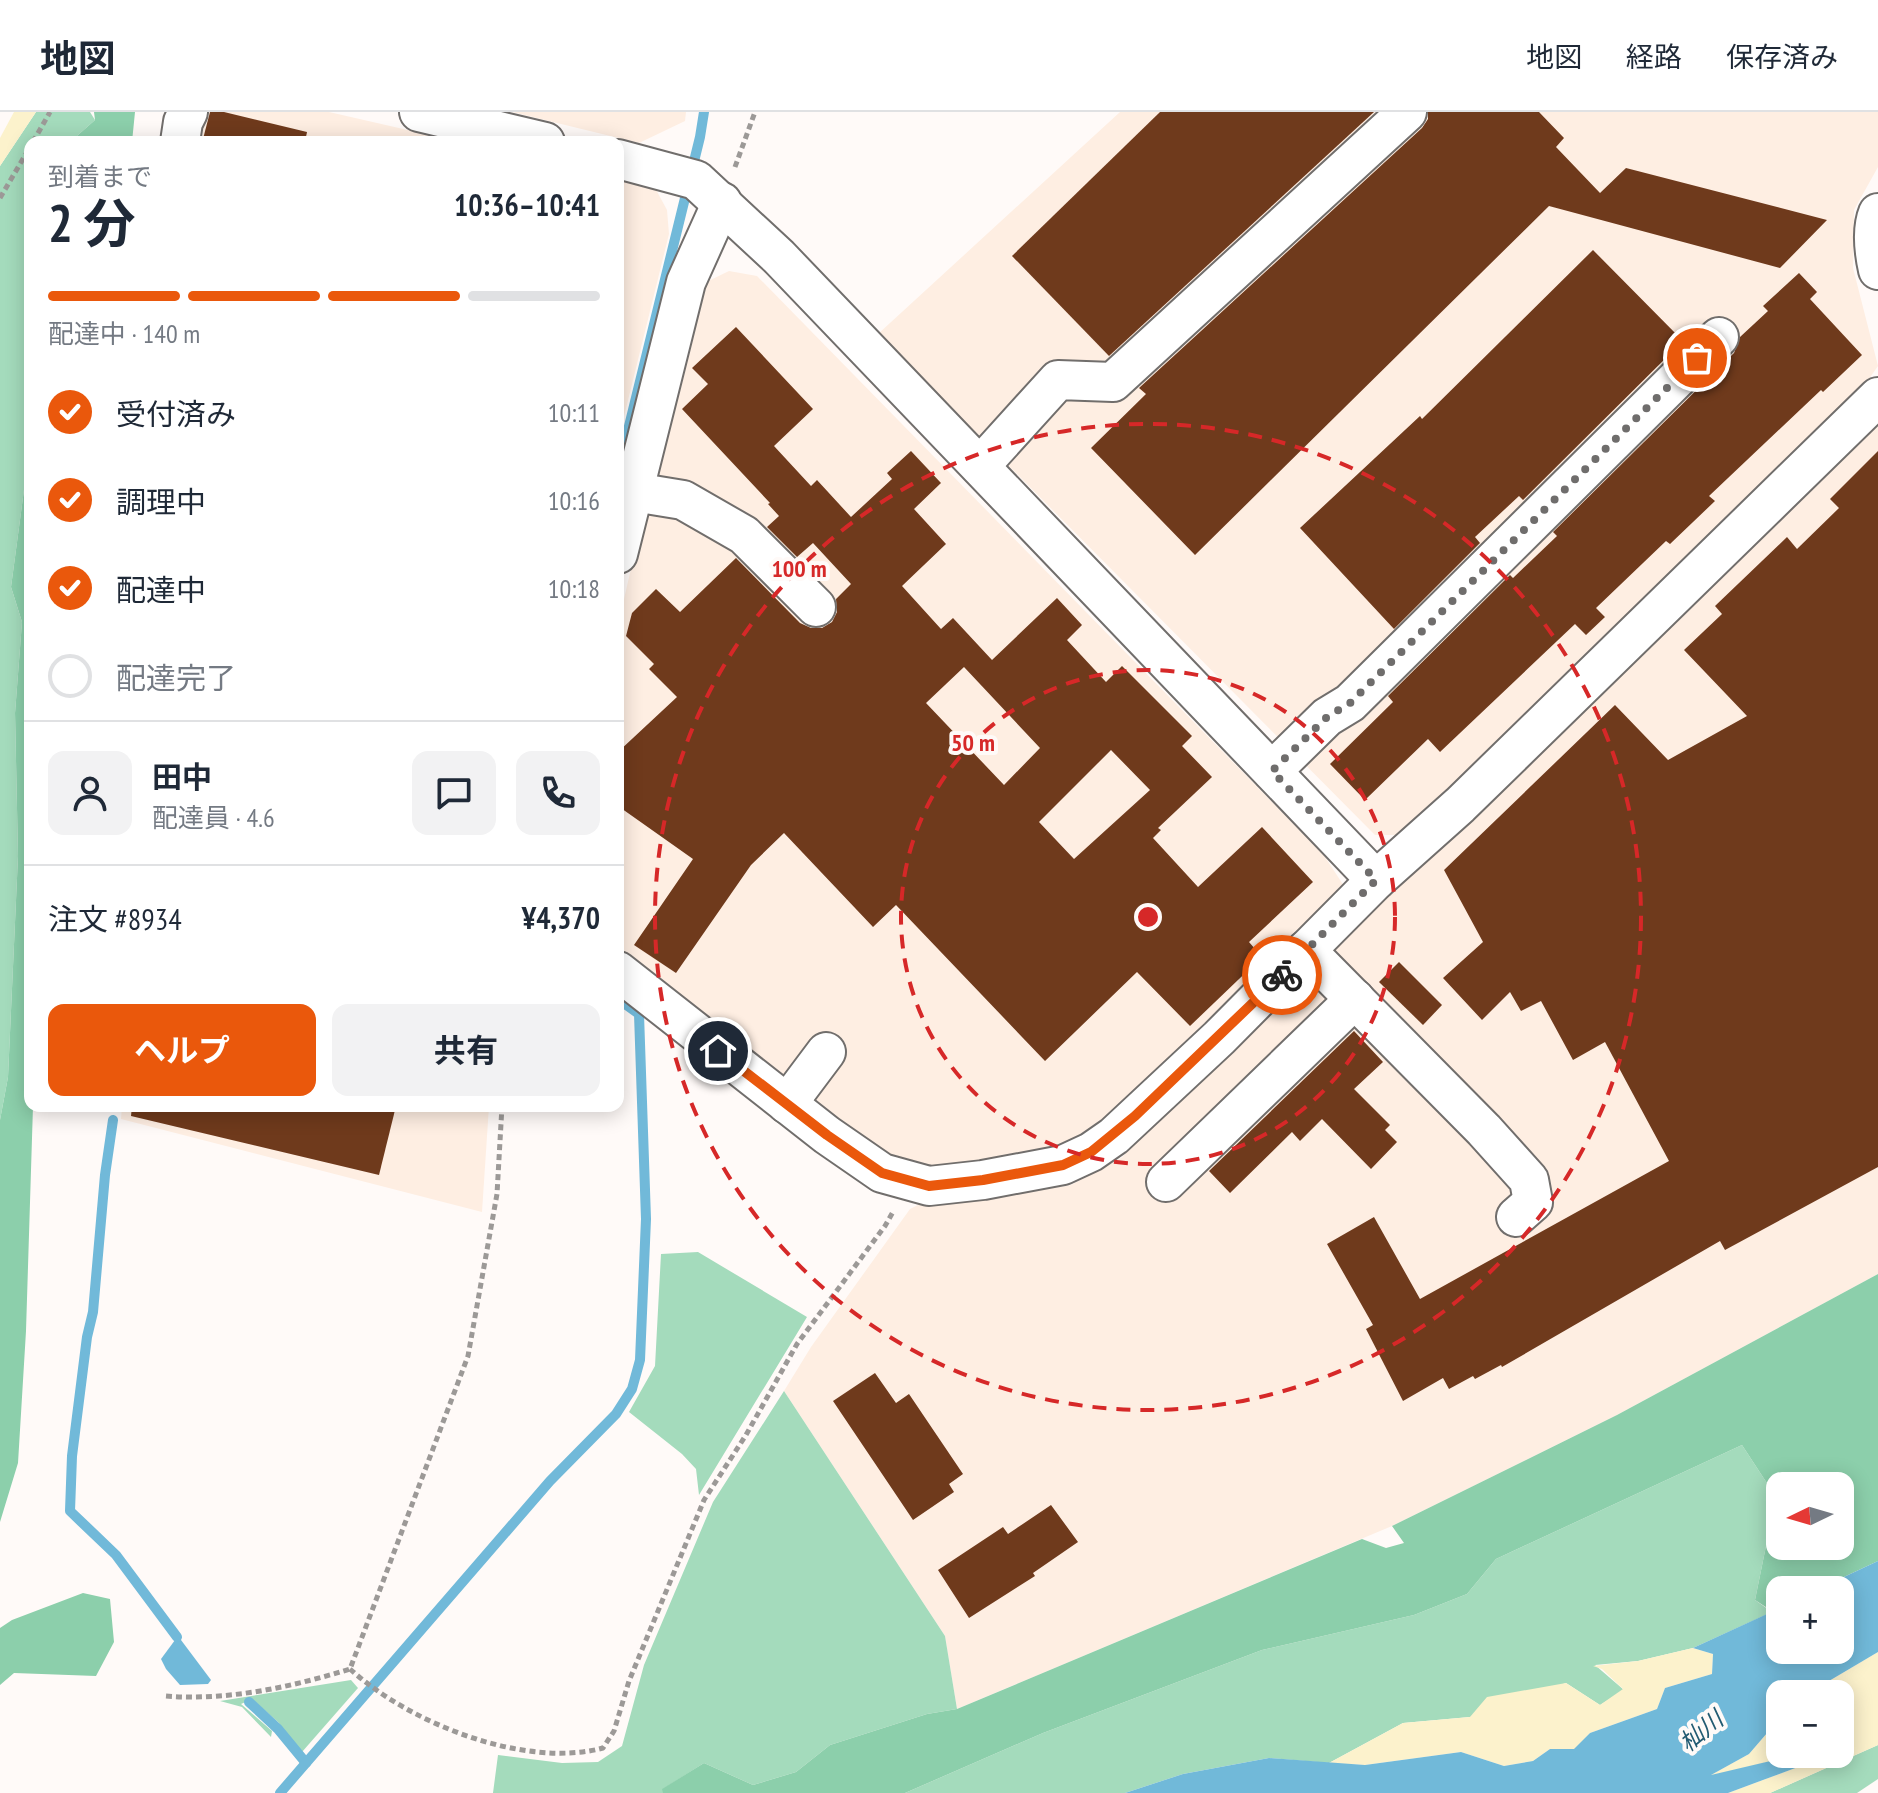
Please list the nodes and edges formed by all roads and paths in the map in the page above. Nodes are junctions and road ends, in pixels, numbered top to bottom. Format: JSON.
{"nodes":[{"id":1,"x":50,"y":112,"type":"edge"},
{"id":2,"x":188,"y":112,"type":"edge"},
{"id":3,"x":419,"y":112,"type":"edge"},
{"id":4,"x":755,"y":112,"type":"edge"},
{"id":5,"x":1407,"y":112,"type":"edge"},
{"id":6,"x":36,"y":136,"type":"edge"},
{"id":7,"x":181,"y":136,"type":"edge"},
{"id":8,"x":520,"y":136,"type":"edge"},
{"id":9,"x":744,"y":140,"type":"dead end"},
{"id":10,"x":24,"y":156,"type":"edge"},
{"id":11,"x":624,"y":161,"type":"edge"},
{"id":12,"x":699,"y":185,"type":"junction"},
{"id":13,"x":0,"y":198,"type":"edge"},
{"id":14,"x":1878,"y":213,"type":"edge"},
{"id":15,"x":1878,"y":270,"type":"edge"},
{"id":16,"x":1719,"y":337,"type":"dead end"},
{"id":17,"x":1878,"y":397,"type":"edge"},
{"id":18,"x":980,"y":466,"type":"junction"},
{"id":19,"x":634,"y":492,"type":"junction"},
{"id":20,"x":624,"y":531,"type":"edge"},
{"id":21,"x":816,"y":607,"type":"dead end"},
{"id":22,"x":1272,"y":771,"type":"junction"},
{"id":23,"x":1376,"y":880,"type":"junction"},
{"id":24,"x":1306,"y":950,"type":"junction"},
{"id":25,"x":624,"y":976,"type":"edge"},
{"id":26,"x":1355,"y":999,"type":"junction"},
{"id":27,"x":826,"y":1052,"type":"dead end"},
{"id":28,"x":787,"y":1104,"type":"junction"},
{"id":29,"x":502,"y":1112,"type":"edge"},
{"id":30,"x":910,"y":1181,"type":"junction"},
{"id":31,"x":1166,"y":1182,"type":"dead end"},
{"id":32,"x":1516,"y":1217,"type":"dead end"},
{"id":33,"x":350,"y":1669,"type":"junction"},
{"id":34,"x":166,"y":1696,"type":"dead end"}],
"edges":[{"from":1,"to":6,"type":"path"},
{"from":2,"to":7,"type":"street"},
{"from":3,"to":8,"type":"street"},
{"from":4,"to":9,"type":"path"},
{"from":5,"to":18,"type":"street"},
{"from":10,"to":13,"type":"path"},
{"from":11,"to":12,"type":"street"},
{"from":12,"to":18,"type":"street"},
{"from":12,"to":19,"type":"street"},
{"from":14,"to":15,"type":"street"},
{"from":16,"to":22,"type":"street"},
{"from":17,"to":23,"type":"street"},
{"from":18,"to":22,"type":"street"},
{"from":19,"to":20,"type":"street"},
{"from":19,"to":21,"type":"street"},
{"from":22,"to":23,"type":"street"},
{"from":23,"to":24,"type":"street"},
{"from":24,"to":26,"type":"street"},
{"from":24,"to":30,"type":"street"},
{"from":25,"to":28,"type":"street"},
{"from":26,"to":31,"type":"street"},
{"from":26,"to":32,"type":"street"},
{"from":27,"to":28,"type":"street"},
{"from":28,"to":30,"type":"street"},
{"from":29,"to":33,"type":"path"},
{"from":30,"to":33,"type":"path"},
{"from":33,"to":34,"type":"path"}]}
